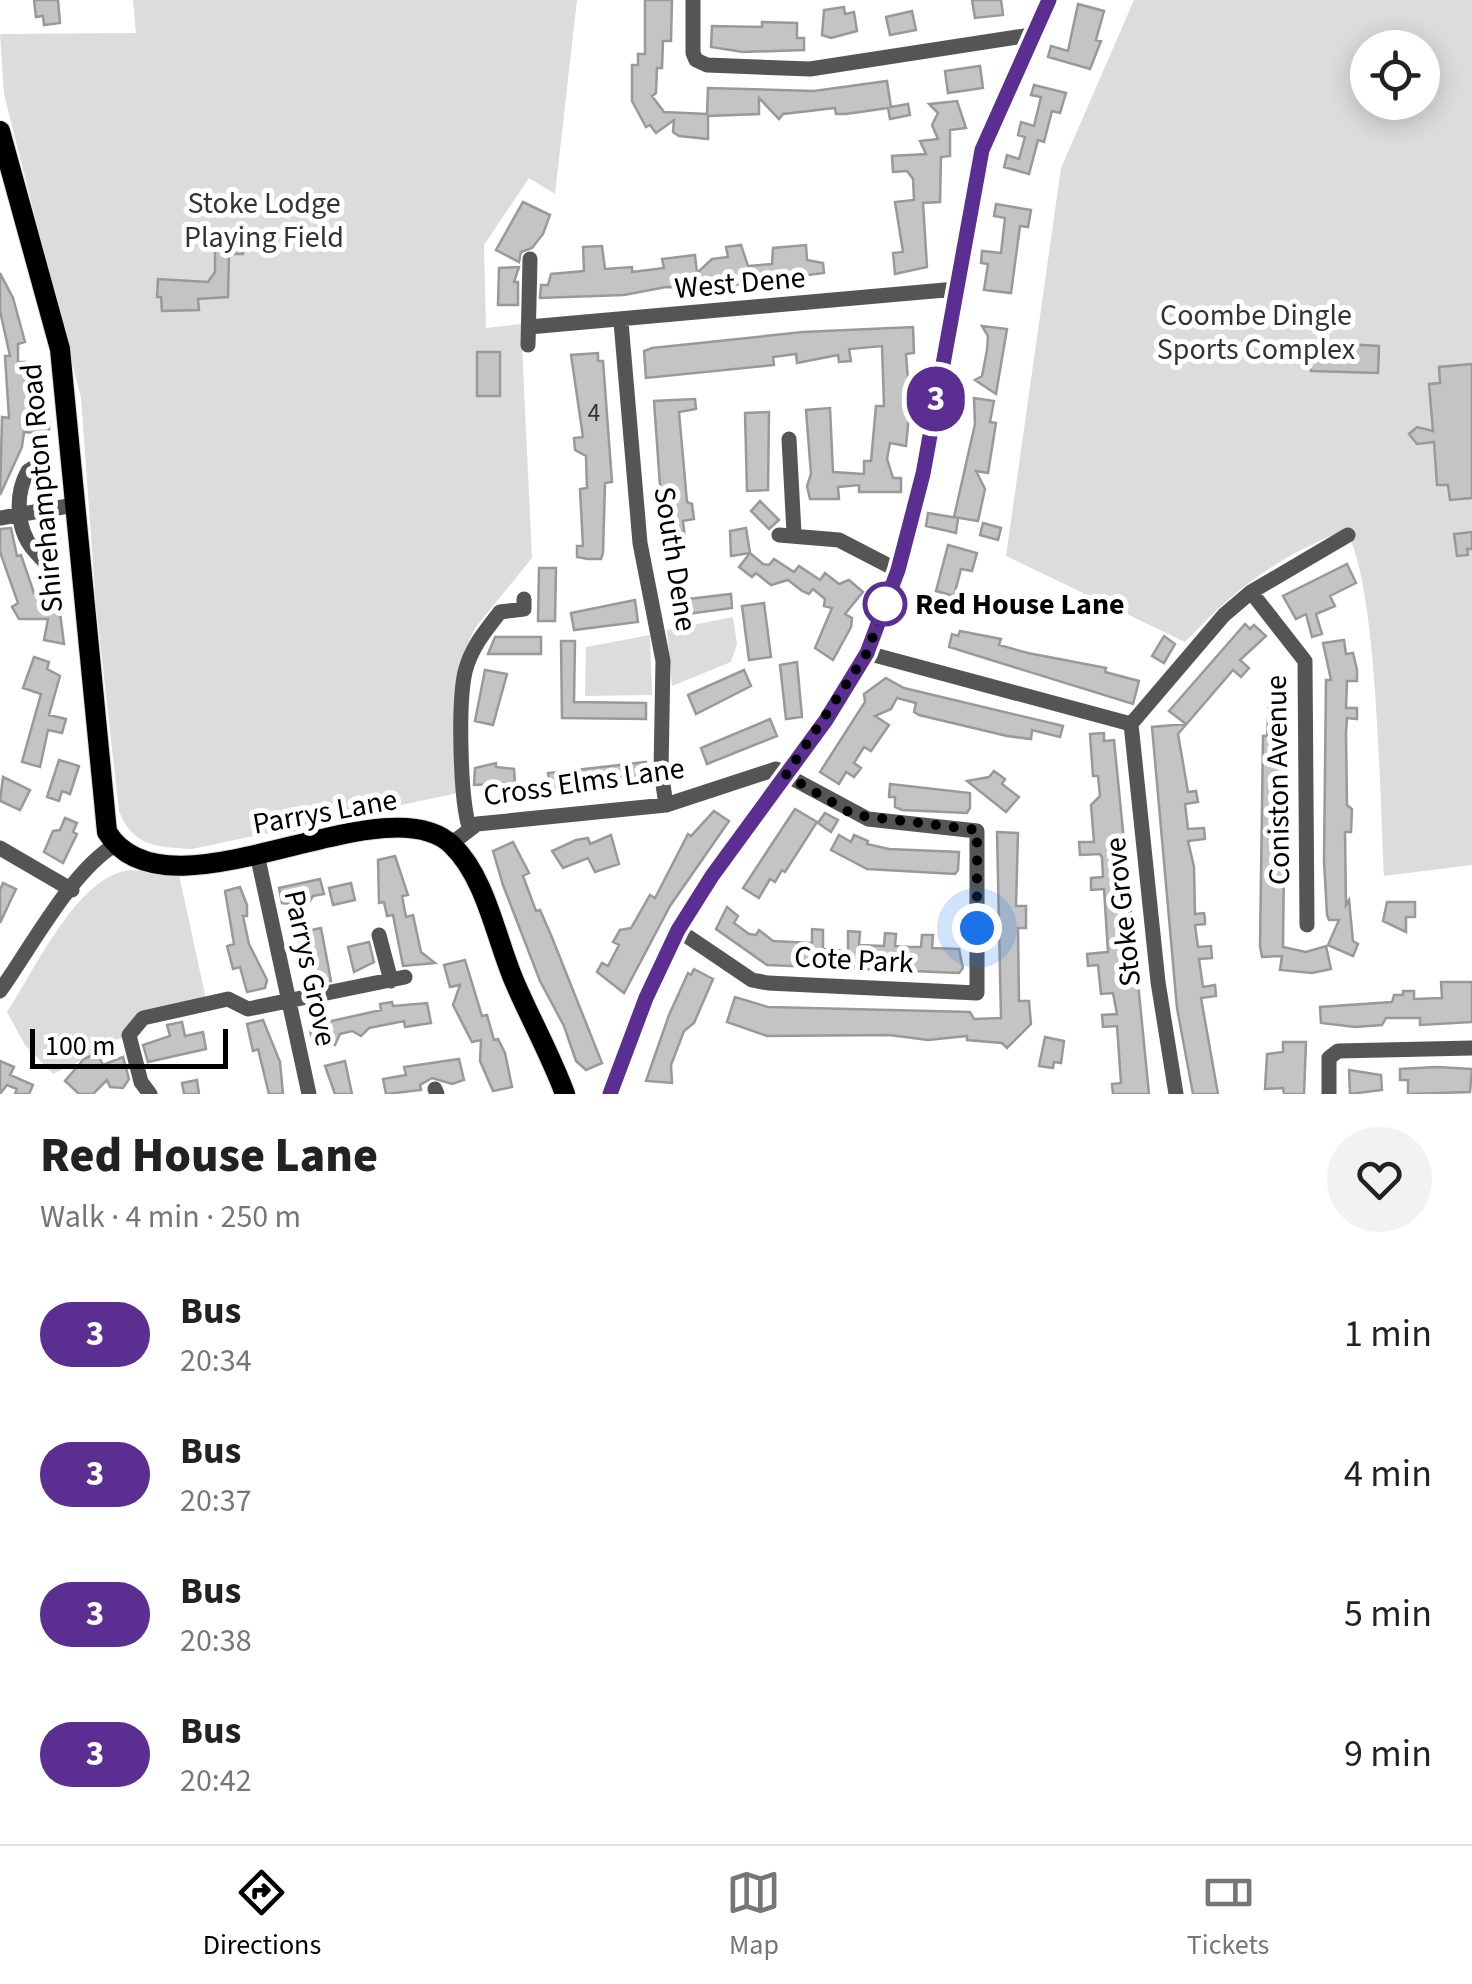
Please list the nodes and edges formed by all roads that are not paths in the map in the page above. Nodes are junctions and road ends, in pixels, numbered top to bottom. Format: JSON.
{"nodes":[{"id":1,"x":693,"y":0,"type":"edge"},
{"id":2,"x":1049,"y":0,"type":"edge"},
{"id":3,"x":1038,"y":34,"type":"junction"},
{"id":4,"x":0,"y":131,"type":"edge"},
{"id":5,"x":530,"y":259,"type":"dead end"},
{"id":6,"x":956,"y":289,"type":"junction"},
{"id":7,"x":622,"y":322,"type":"junction"},
{"id":8,"x":528,"y":327,"type":"junction"},
{"id":9,"x":528,"y":345,"type":"dead end"},
{"id":10,"x":789,"y":439,"type":"dead end"},
{"id":11,"x":46,"y":460,"type":"dead end"},
{"id":12,"x":74,"y":505,"type":"junction"},
{"id":13,"x":21,"y":514,"type":"junction"},
{"id":14,"x":0,"y":518,"type":"edge"},
{"id":15,"x":1348,"y":535,"type":"dead end"},
{"id":16,"x":898,"y":570,"type":"junction"},
{"id":17,"x":54,"y":582,"type":"dead end"},
{"id":18,"x":1251,"y":592,"type":"junction"},
{"id":19,"x":524,"y":600,"type":"dead end"},
{"id":20,"x":867,"y":653,"type":"junction"},
{"id":21,"x":1131,"y":724,"type":"junction"},
{"id":22,"x":787,"y":774,"type":"junction"},
{"id":23,"x":666,"y":804,"type":"junction"},
{"id":24,"x":469,"y":827,"type":"junction"},
{"id":25,"x":450,"y":844,"type":"junction"},
{"id":26,"x":115,"y":845,"type":"junction"},
{"id":27,"x":0,"y":848,"type":"edge"},
{"id":28,"x":257,"y":854,"type":"junction"},
{"id":29,"x":72,"y":890,"type":"junction"},
{"id":30,"x":1307,"y":924,"type":"dead end"},
{"id":31,"x":678,"y":930,"type":"junction"},
{"id":32,"x":379,"y":934,"type":"dead end"},
{"id":33,"x":0,"y":990,"type":"edge"},
{"id":34,"x":289,"y":1002,"type":"junction"},
{"id":35,"x":1472,"y":1048,"type":"edge"},
{"id":36,"x":150,"y":1094,"type":"edge"},
{"id":37,"x":308,"y":1094,"type":"edge"},
{"id":38,"x":566,"y":1094,"type":"edge"},
{"id":39,"x":610,"y":1094,"type":"edge"},
{"id":40,"x":1176,"y":1094,"type":"edge"},
{"id":41,"x":1330,"y":1094,"type":"edge"}],
"edges":[{"from":1,"to":3,"type":"street"},
{"from":2,"to":3,"type":"street"},
{"from":3,"to":6,"type":"street"},
{"from":4,"to":12,"type":"main road","name":"Shirehampton Road"},
{"from":5,"to":8,"type":"street"},
{"from":6,"to":7,"type":"street","name":"West Dene"},
{"from":6,"to":16,"type":"street"},
{"from":7,"to":8,"type":"street","name":"West Dene"},
{"from":7,"to":23,"type":"street","name":"South Dene"},
{"from":8,"to":9,"type":"street"},
{"from":10,"to":16,"type":"street"},
{"from":11,"to":13,"type":"street"},
{"from":12,"to":13,"type":"street"},
{"from":12,"to":26,"type":"main road","name":"Shirehampton Road"},
{"from":13,"to":14,"type":"street"},
{"from":13,"to":17,"type":"street"},
{"from":15,"to":18,"type":"street"},
{"from":16,"to":20,"type":"street"},
{"from":18,"to":21,"type":"street"},
{"from":18,"to":30,"type":"street","name":"Coniston Avenue"},
{"from":19,"to":24,"type":"street"},
{"from":20,"to":21,"type":"street"},
{"from":20,"to":22,"type":"street"},
{"from":21,"to":40,"type":"street","name":"Stoke Grove"},
{"from":22,"to":23,"type":"street","name":"Cross Elms Lane"},
{"from":22,"to":31,"type":"street"},
{"from":22,"to":31,"type":"street","name":"Cote Park"},
{"from":23,"to":24,"type":"street","name":"Cross Elms Lane"},
{"from":24,"to":25,"type":"street","name":"Cross Elms Lane"},
{"from":25,"to":28,"type":"main road","name":"Parrys Lane"},
{"from":25,"to":38,"type":"main road"},
{"from":26,"to":28,"type":"main road","name":"Parrys Lane"},
{"from":26,"to":29,"type":"street"},
{"from":27,"to":29,"type":"street"},
{"from":28,"to":34,"type":"street","name":"Parrys Grove"},
{"from":29,"to":33,"type":"street"},
{"from":31,"to":39,"type":"street"},
{"from":32,"to":34,"type":"street"},
{"from":34,"to":36,"type":"street"},
{"from":34,"to":37,"type":"street","name":"Parrys Grove"},
{"from":35,"to":41,"type":"street"}]}
